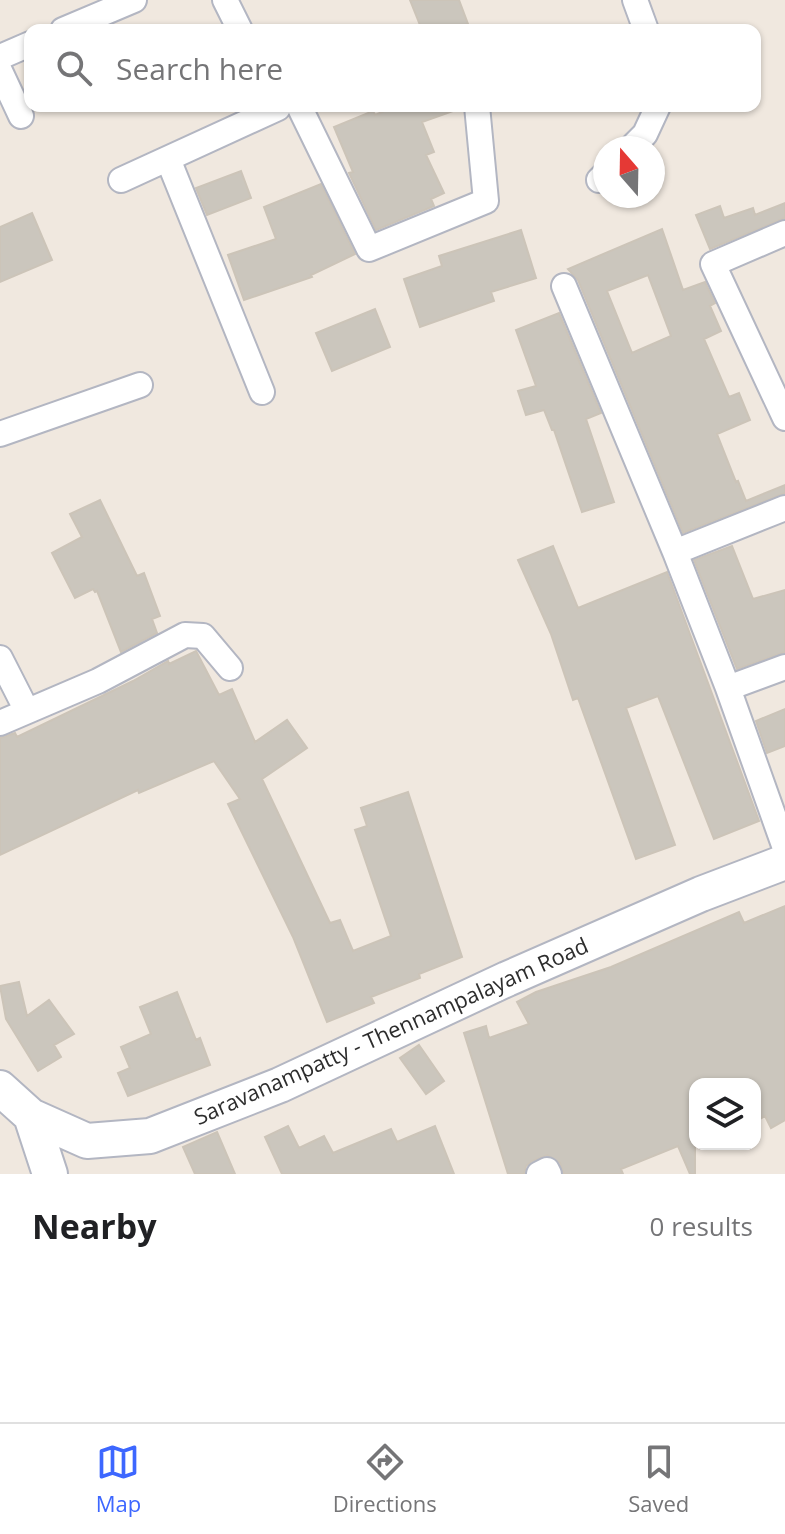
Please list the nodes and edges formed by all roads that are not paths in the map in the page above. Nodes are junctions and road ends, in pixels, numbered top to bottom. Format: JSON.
{"nodes":[{"id":1,"x":134,"y":0,"type":"edge"},
{"id":2,"x":225,"y":0,"type":"edge"},
{"id":3,"x":635,"y":0,"type":"edge"},
{"id":4,"x":77,"y":24,"type":"edge"},
{"id":5,"x":237,"y":24,"type":"edge"},
{"id":6,"x":644,"y":24,"type":"edge"},
{"id":7,"x":24,"y":47,"type":"edge"},
{"id":8,"x":0,"y":57,"type":"edge"},
{"id":9,"x":0,"y":71,"type":"edge"},
{"id":10,"x":271,"y":112,"type":"edge"},
{"id":11,"x":288,"y":112,"type":"edge"},
{"id":12,"x":478,"y":112,"type":"edge"},
{"id":13,"x":655,"y":112,"type":"edge"},
{"id":14,"x":21,"y":116,"type":"dead end"},
{"id":15,"x":643,"y":136,"type":"edge"},
{"id":16,"x":168,"y":159,"type":"junction"},
{"id":17,"x":121,"y":180,"type":"dead end"},
{"id":18,"x":785,"y":233,"type":"edge"},
{"id":19,"x":564,"y":286,"type":"dead end"},
{"id":20,"x":140,"y":385,"type":"dead end"},
{"id":21,"x":262,"y":392,"type":"dead end"},
{"id":22,"x":785,"y":418,"type":"edge"},
{"id":23,"x":0,"y":434,"type":"edge"},
{"id":24,"x":785,"y":508,"type":"edge"},
{"id":25,"x":675,"y":552,"type":"junction"},
{"id":26,"x":0,"y":658,"type":"edge"},
{"id":27,"x":785,"y":667,"type":"edge"},
{"id":28,"x":230,"y":668,"type":"dead end"},
{"id":29,"x":728,"y":688,"type":"junction"},
{"id":30,"x":27,"y":711,"type":"junction"},
{"id":31,"x":0,"y":723,"type":"edge"},
{"id":32,"x":785,"y":848,"type":"edge"},
{"id":33,"x":785,"y":862,"type":"edge"},
{"id":34,"x":0,"y":1088,"type":"edge"},
{"id":35,"x":31,"y":1116,"type":"junction"},
{"id":36,"x":50,"y":1174,"type":"edge"},
{"id":37,"x":539,"y":1174,"type":"edge"},
{"id":38,"x":549,"y":1174,"type":"edge"}],
"edges":[{"from":1,"to":4,"type":"street"},
{"from":2,"to":5,"type":"street"},
{"from":3,"to":6,"type":"street"},
{"from":7,"to":8,"type":"street"},
{"from":9,"to":14,"type":"street"},
{"from":10,"to":16,"type":"street"},
{"from":11,"to":12,"type":"street"},
{"from":13,"to":15,"type":"street"},
{"from":16,"to":17,"type":"street"},
{"from":16,"to":21,"type":"street"},
{"from":18,"to":22,"type":"street"},
{"from":19,"to":25,"type":"street"},
{"from":20,"to":23,"type":"street"},
{"from":24,"to":25,"type":"street"},
{"from":25,"to":29,"type":"street"},
{"from":26,"to":30,"type":"street"},
{"from":27,"to":29,"type":"street"},
{"from":28,"to":30,"type":"street"},
{"from":29,"to":32,"type":"street"},
{"from":30,"to":31,"type":"street"},
{"from":33,"to":35,"type":"main road","name":"Saravanampatty - Thennampalayam Road"},
{"from":34,"to":35,"type":"main road","name":"Saravanampatty - Thennampalayam Road"},
{"from":35,"to":36,"type":"main road"},
{"from":37,"to":38,"type":"street"}]}
